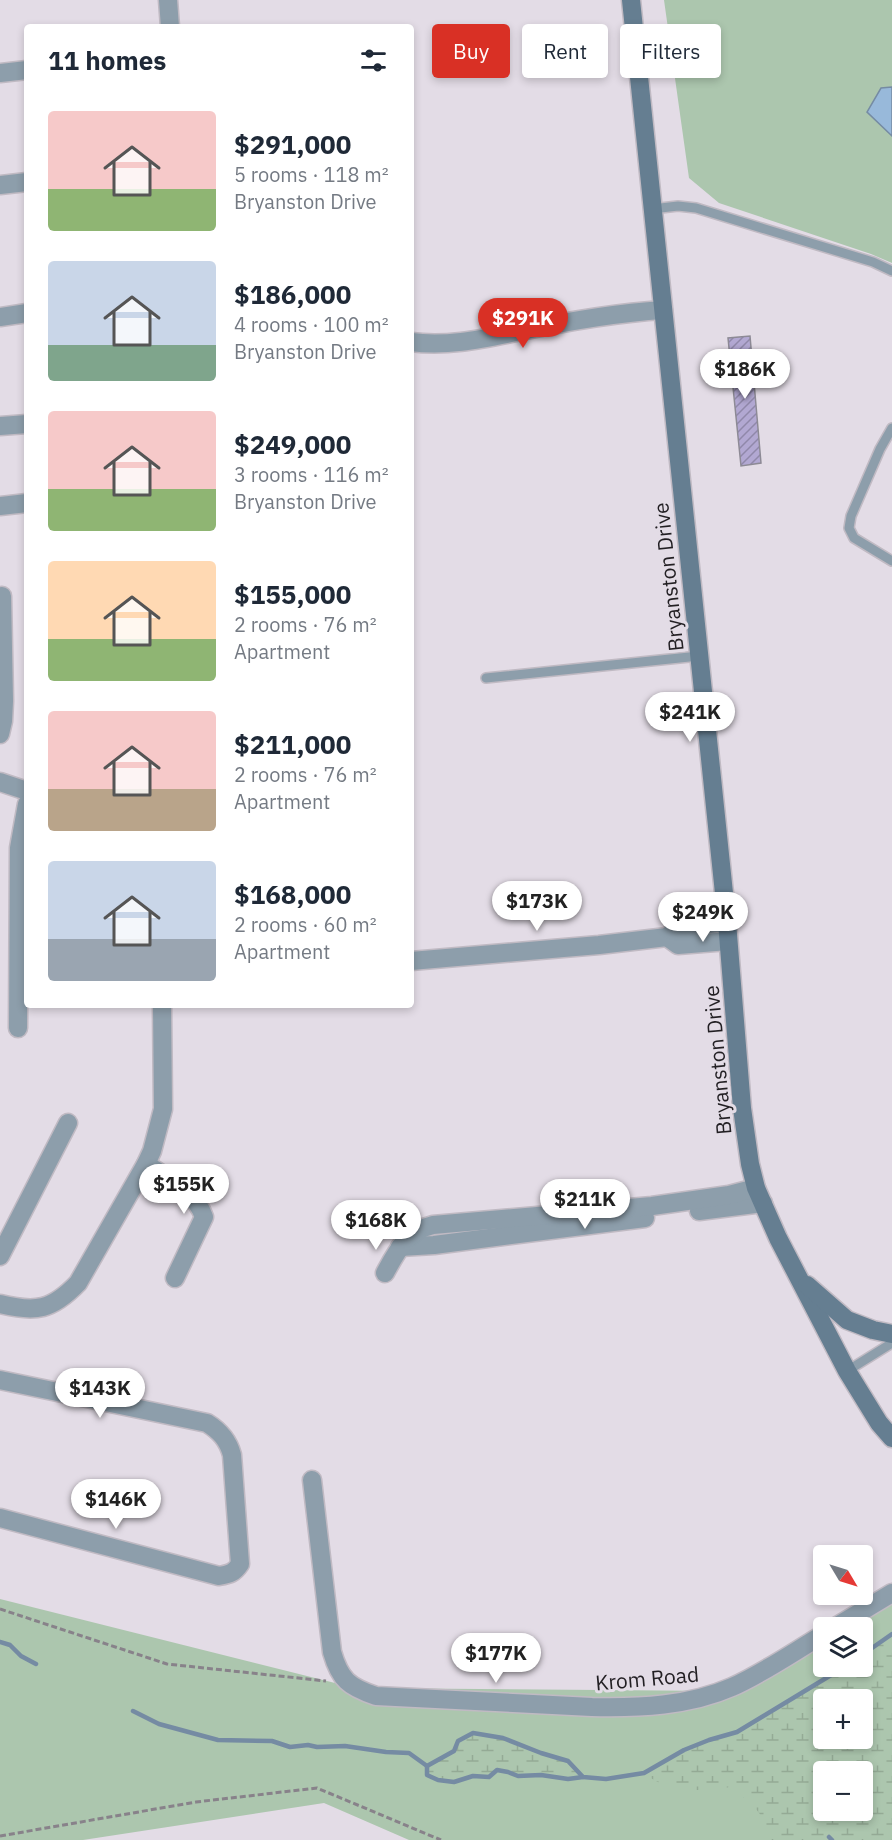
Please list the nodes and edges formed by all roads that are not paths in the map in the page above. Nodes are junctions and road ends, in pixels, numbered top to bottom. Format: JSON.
{"nodes":[{"id":1,"x":168,"y":0,"type":"edge"},
{"id":2,"x":631,"y":0,"type":"edge"},
{"id":3,"x":170,"y":24,"type":"edge"},
{"id":4,"x":24,"y":70,"type":"edge"},
{"id":5,"x":0,"y":73,"type":"edge"},
{"id":6,"x":24,"y":182,"type":"edge"},
{"id":7,"x":0,"y":185,"type":"edge"},
{"id":8,"x":652,"y":209,"type":"junction"},
{"id":9,"x":892,"y":271,"type":"edge"},
{"id":10,"x":663,"y":310,"type":"junction"},
{"id":11,"x":24,"y":313,"type":"edge"},
{"id":12,"x":0,"y":317,"type":"edge"},
{"id":13,"x":414,"y":342,"type":"edge"},
{"id":14,"x":24,"y":424,"type":"edge"},
{"id":15,"x":0,"y":426,"type":"edge"},
{"id":16,"x":892,"y":428,"type":"edge"},
{"id":17,"x":24,"y":503,"type":"edge"},
{"id":18,"x":0,"y":506,"type":"edge"},
{"id":19,"x":892,"y":561,"type":"edge"},
{"id":20,"x":2,"y":596,"type":"dead end"},
{"id":21,"x":699,"y":656,"type":"junction"},
{"id":22,"x":486,"y":678,"type":"dead end"},
{"id":23,"x":0,"y":734,"type":"edge"},
{"id":24,"x":0,"y":782,"type":"edge"},
{"id":25,"x":24,"y":790,"type":"edge"},
{"id":26,"x":24,"y":820,"type":"edge"},
{"id":27,"x":727,"y":922,"type":"junction"},
{"id":28,"x":667,"y":937,"type":"junction"},
{"id":29,"x":728,"y":941,"type":"junction"},
{"id":30,"x":414,"y":961,"type":"edge"},
{"id":31,"x":162,"y":1008,"type":"edge"},
{"id":32,"x":18,"y":1028,"type":"dead end"},
{"id":33,"x":68,"y":1123,"type":"dead end"},
{"id":34,"x":146,"y":1164,"type":"junction"},
{"id":35,"x":760,"y":1196,"type":"junction"},
{"id":36,"x":0,"y":1256,"type":"edge"},
{"id":37,"x":385,"y":1273,"type":"dead end"},
{"id":38,"x":175,"y":1278,"type":"dead end"},
{"id":39,"x":799,"y":1278,"type":"junction"},
{"id":40,"x":0,"y":1304,"type":"edge"},
{"id":41,"x":892,"y":1334,"type":"edge"},
{"id":42,"x":892,"y":1343,"type":"edge"},
{"id":43,"x":847,"y":1371,"type":"junction"},
{"id":44,"x":0,"y":1380,"type":"edge"},
{"id":45,"x":892,"y":1438,"type":"edge"},
{"id":46,"x":312,"y":1480,"type":"dead end"},
{"id":47,"x":0,"y":1518,"type":"edge"},
{"id":48,"x":892,"y":1593,"type":"edge"},
{"id":49,"x":852,"y":1617,"type":"edge"},
{"id":50,"x":813,"y":1640,"type":"edge"}],
"edges":[{"from":1,"to":3,"type":"street"},
{"from":2,"to":8,"type":"street","name":"Bryanston Drive"},
{"from":4,"to":5,"type":"street"},
{"from":6,"to":7,"type":"street"},
{"from":8,"to":9,"type":"lane"},
{"from":8,"to":10,"type":"street","name":"Bryanston Drive"},
{"from":10,"to":13,"type":"street"},
{"from":10,"to":21,"type":"street","name":"Bryanston Drive"},
{"from":11,"to":12,"type":"street"},
{"from":14,"to":15,"type":"street"},
{"from":16,"to":19,"type":"lane"},
{"from":17,"to":18,"type":"street"},
{"from":20,"to":23,"type":"street"},
{"from":21,"to":22,"type":"lane"},
{"from":21,"to":27,"type":"street","name":"Bryanston Drive"},
{"from":24,"to":25,"type":"street"},
{"from":26,"to":32,"type":"street"},
{"from":27,"to":28,"type":"street"},
{"from":27,"to":29,"type":"street","name":"Bryanston Drive"},
{"from":28,"to":29,"type":"street"},
{"from":28,"to":30,"type":"street"},
{"from":29,"to":35,"type":"street","name":"Bryanston Drive"},
{"from":31,"to":34,"type":"street"},
{"from":33,"to":36,"type":"street"},
{"from":34,"to":38,"type":"street"},
{"from":34,"to":40,"type":"street"},
{"from":35,"to":37,"type":"street"},
{"from":35,"to":39,"type":"street","name":"Bryanston Drive"},
{"from":39,"to":41,"type":"street"},
{"from":39,"to":43,"type":"street","name":"Bryanston Drive"},
{"from":42,"to":43,"type":"lane"},
{"from":43,"to":45,"type":"street","name":"Bryanston Drive"},
{"from":44,"to":47,"type":"street"},
{"from":46,"to":50,"type":"street","name":"Krom Road"},
{"from":48,"to":49,"type":"street"}]}
